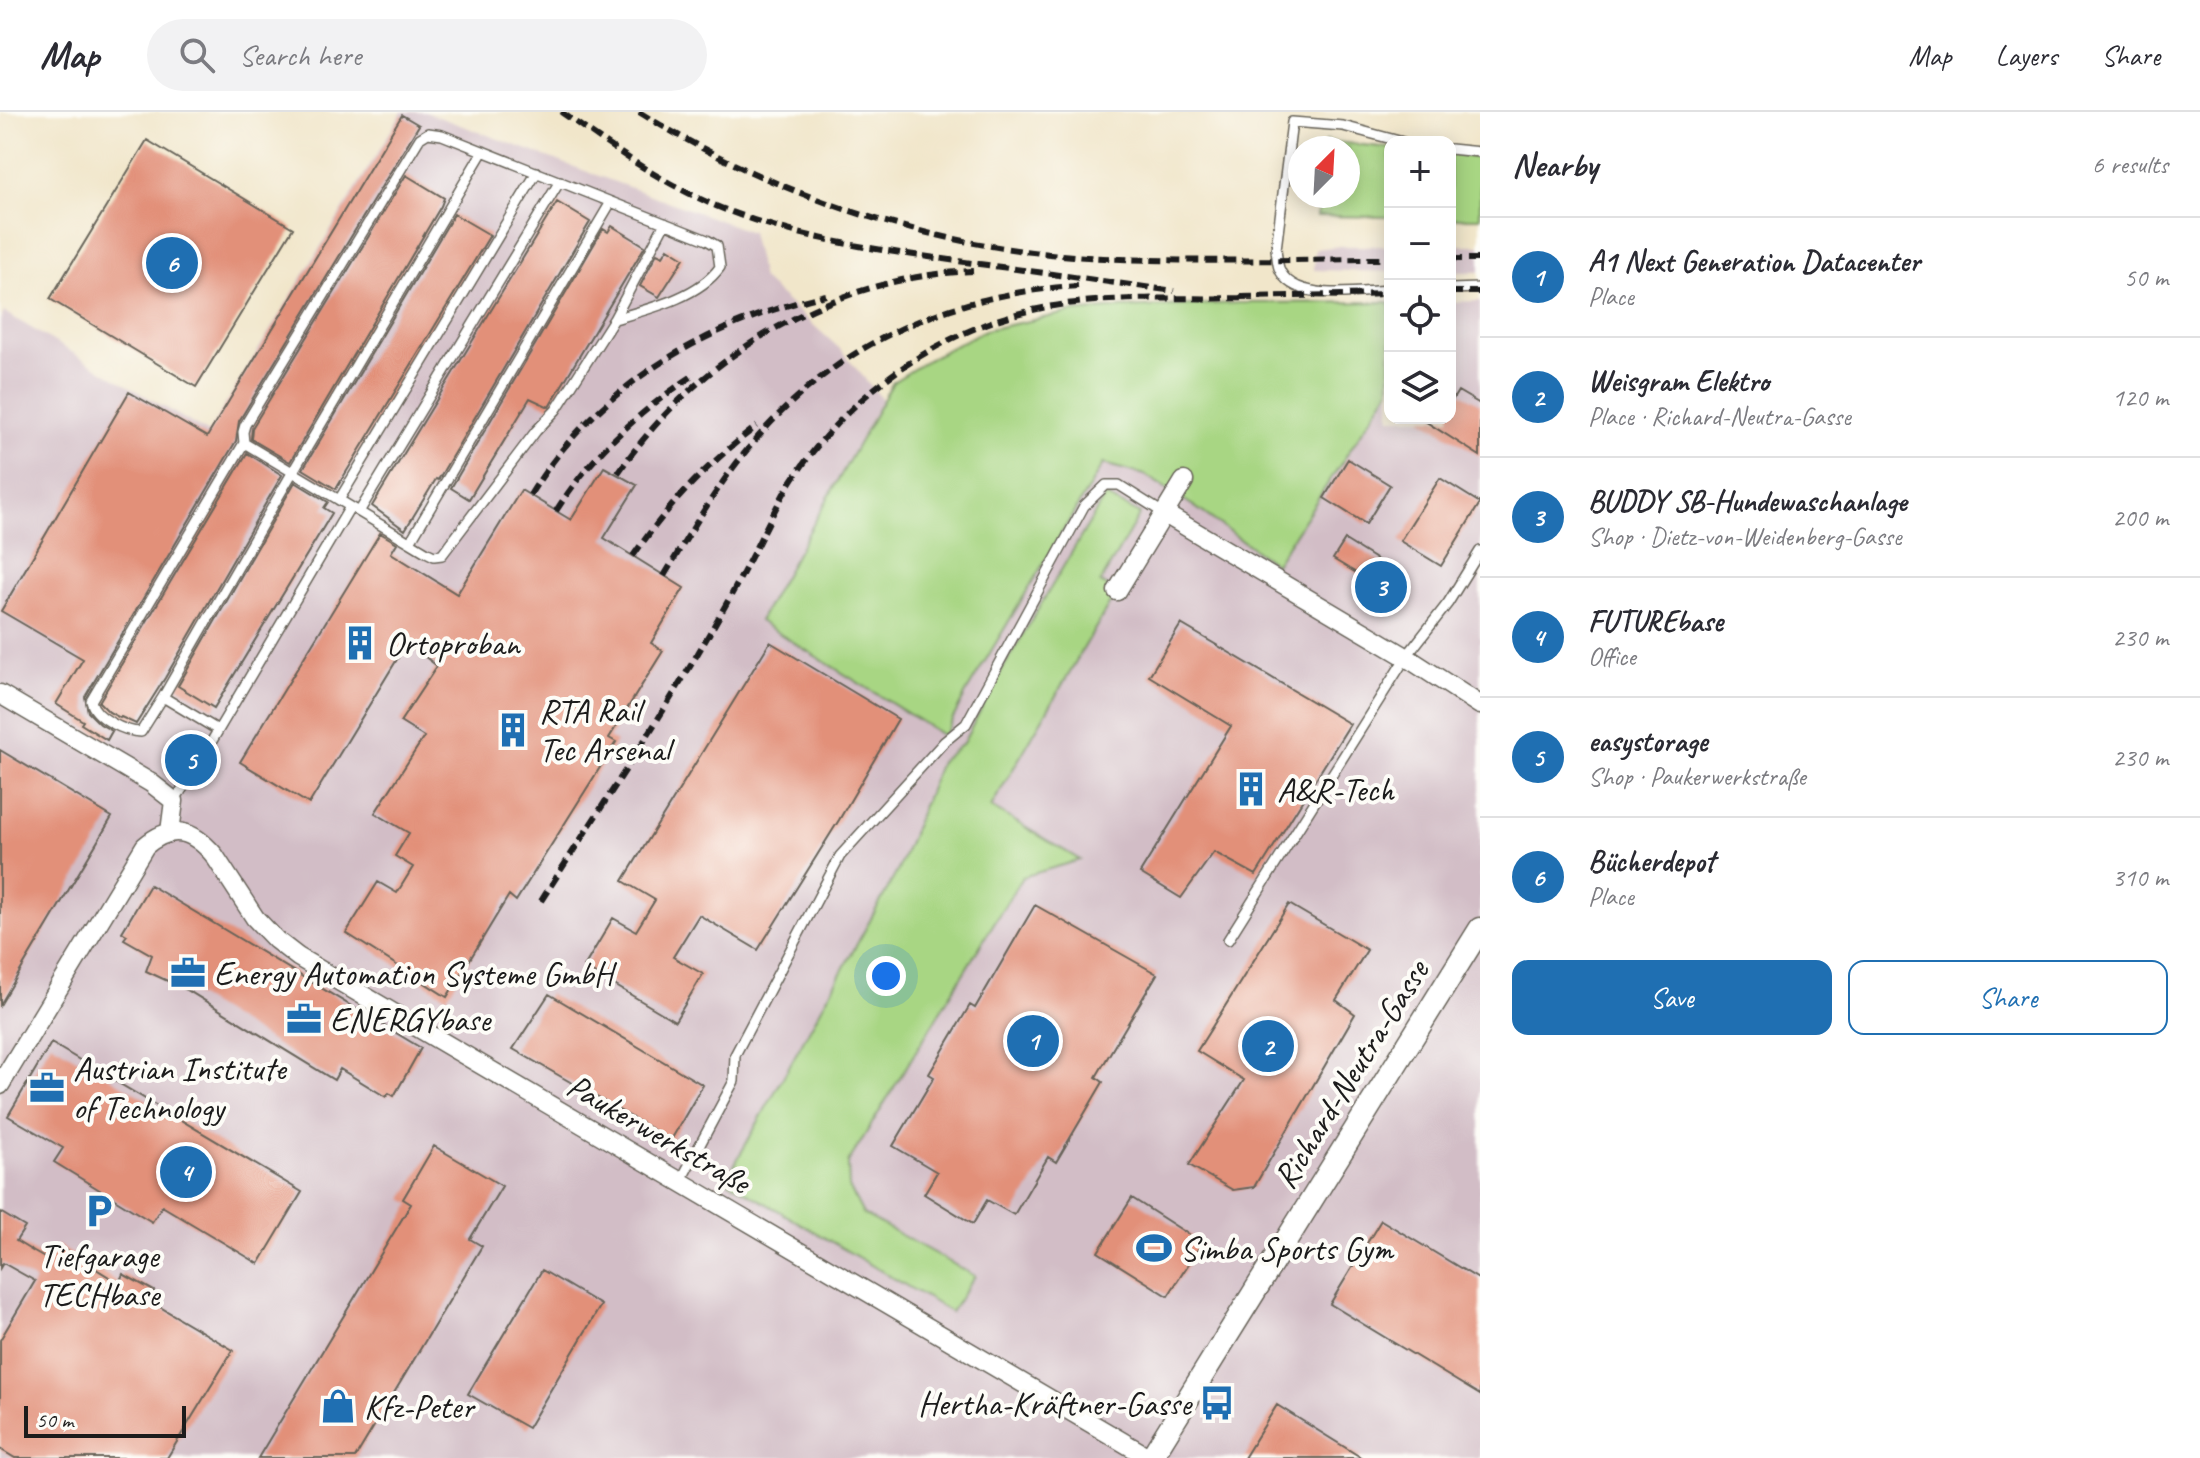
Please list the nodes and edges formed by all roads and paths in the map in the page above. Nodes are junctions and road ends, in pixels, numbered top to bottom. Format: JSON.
{"nodes":[{"id":1,"x":1384,"y":137,"type":"edge"},
{"id":2,"x":1456,"y":150,"type":"edge"},
{"id":3,"x":483,"y":151,"type":"junction"},
{"id":4,"x":1480,"y":152,"type":"edge"},
{"id":5,"x":537,"y":172,"type":"junction"},
{"id":6,"x":560,"y":181,"type":"junction"},
{"id":7,"x":611,"y":202,"type":"junction"},
{"id":8,"x":665,"y":223,"type":"junction"},
{"id":9,"x":1480,"y":288,"type":"edge"},
{"id":10,"x":1456,"y":289,"type":"edge"},
{"id":11,"x":1384,"y":290,"type":"edge"},
{"id":12,"x":614,"y":319,"type":"junction"},
{"id":13,"x":244,"y":443,"type":"junction"},
{"id":14,"x":292,"y":473,"type":"junction"},
{"id":15,"x":1184,"y":481,"type":"dead end"},
{"id":16,"x":339,"y":500,"type":"junction"},
{"id":17,"x":355,"y":510,"type":"junction"},
{"id":18,"x":1165,"y":514,"type":"junction"},
{"id":19,"x":410,"y":542,"type":"junction"},
{"id":20,"x":1480,"y":551,"type":"edge"},
{"id":21,"x":1117,"y":591,"type":"dead end"},
{"id":22,"x":1406,"y":657,"type":"junction"},
{"id":23,"x":0,"y":694,"type":"edge"},
{"id":24,"x":163,"y":697,"type":"junction"},
{"id":25,"x":1480,"y":705,"type":"edge"},
{"id":26,"x":218,"y":730,"type":"junction"},
{"id":27,"x":174,"y":801,"type":"junction"},
{"id":28,"x":170,"y":832,"type":"junction"},
{"id":29,"x":1480,"y":929,"type":"edge"},
{"id":30,"x":1228,"y":940,"type":"dead end"},
{"id":31,"x":0,"y":1085,"type":"edge"},
{"id":32,"x":680,"y":1182,"type":"junction"},
{"id":33,"x":1150,"y":1458,"type":"edge"}],
"edges":[{"from":1,"to":11,"type":"lane"},
{"from":2,"to":4,"type":"lane"},
{"from":3,"to":5,"type":"lane"},
{"from":3,"to":13,"type":"lane"},
{"from":3,"to":14,"type":"lane"},
{"from":5,"to":6,"type":"lane"},
{"from":5,"to":16,"type":"lane"},
{"from":6,"to":7,"type":"lane"},
{"from":6,"to":17,"type":"lane"},
{"from":7,"to":8,"type":"lane"},
{"from":7,"to":19,"type":"lane"},
{"from":8,"to":12,"type":"lane"},
{"from":8,"to":12,"type":"lane"},
{"from":9,"to":10,"type":"lane"},
{"from":12,"to":19,"type":"lane"},
{"from":13,"to":14,"type":"lane"},
{"from":13,"to":24,"type":"lane"},
{"from":14,"to":16,"type":"lane"},
{"from":14,"to":24,"type":"lane"},
{"from":15,"to":18,"type":"street"},
{"from":16,"to":17,"type":"lane"},
{"from":17,"to":19,"type":"lane"},
{"from":17,"to":26,"type":"lane"},
{"from":18,"to":21,"type":"street"},
{"from":18,"to":22,"type":"street"},
{"from":18,"to":32,"type":"lane"},
{"from":20,"to":22,"type":"lane"},
{"from":22,"to":25,"type":"street"},
{"from":22,"to":30,"type":"lane"},
{"from":23,"to":27,"type":"street"},
{"from":24,"to":26,"type":"lane"},
{"from":26,"to":27,"type":"lane"},
{"from":27,"to":28,"type":"street"},
{"from":28,"to":31,"type":"street"},
{"from":28,"to":32,"type":"street","name":"Paukerwerkstraße"},
{"from":29,"to":33,"type":"street","name":"Richard-Neutra-Gasse"},
{"from":32,"to":33,"type":"street","name":"Paukerwerkstraße"}]}
